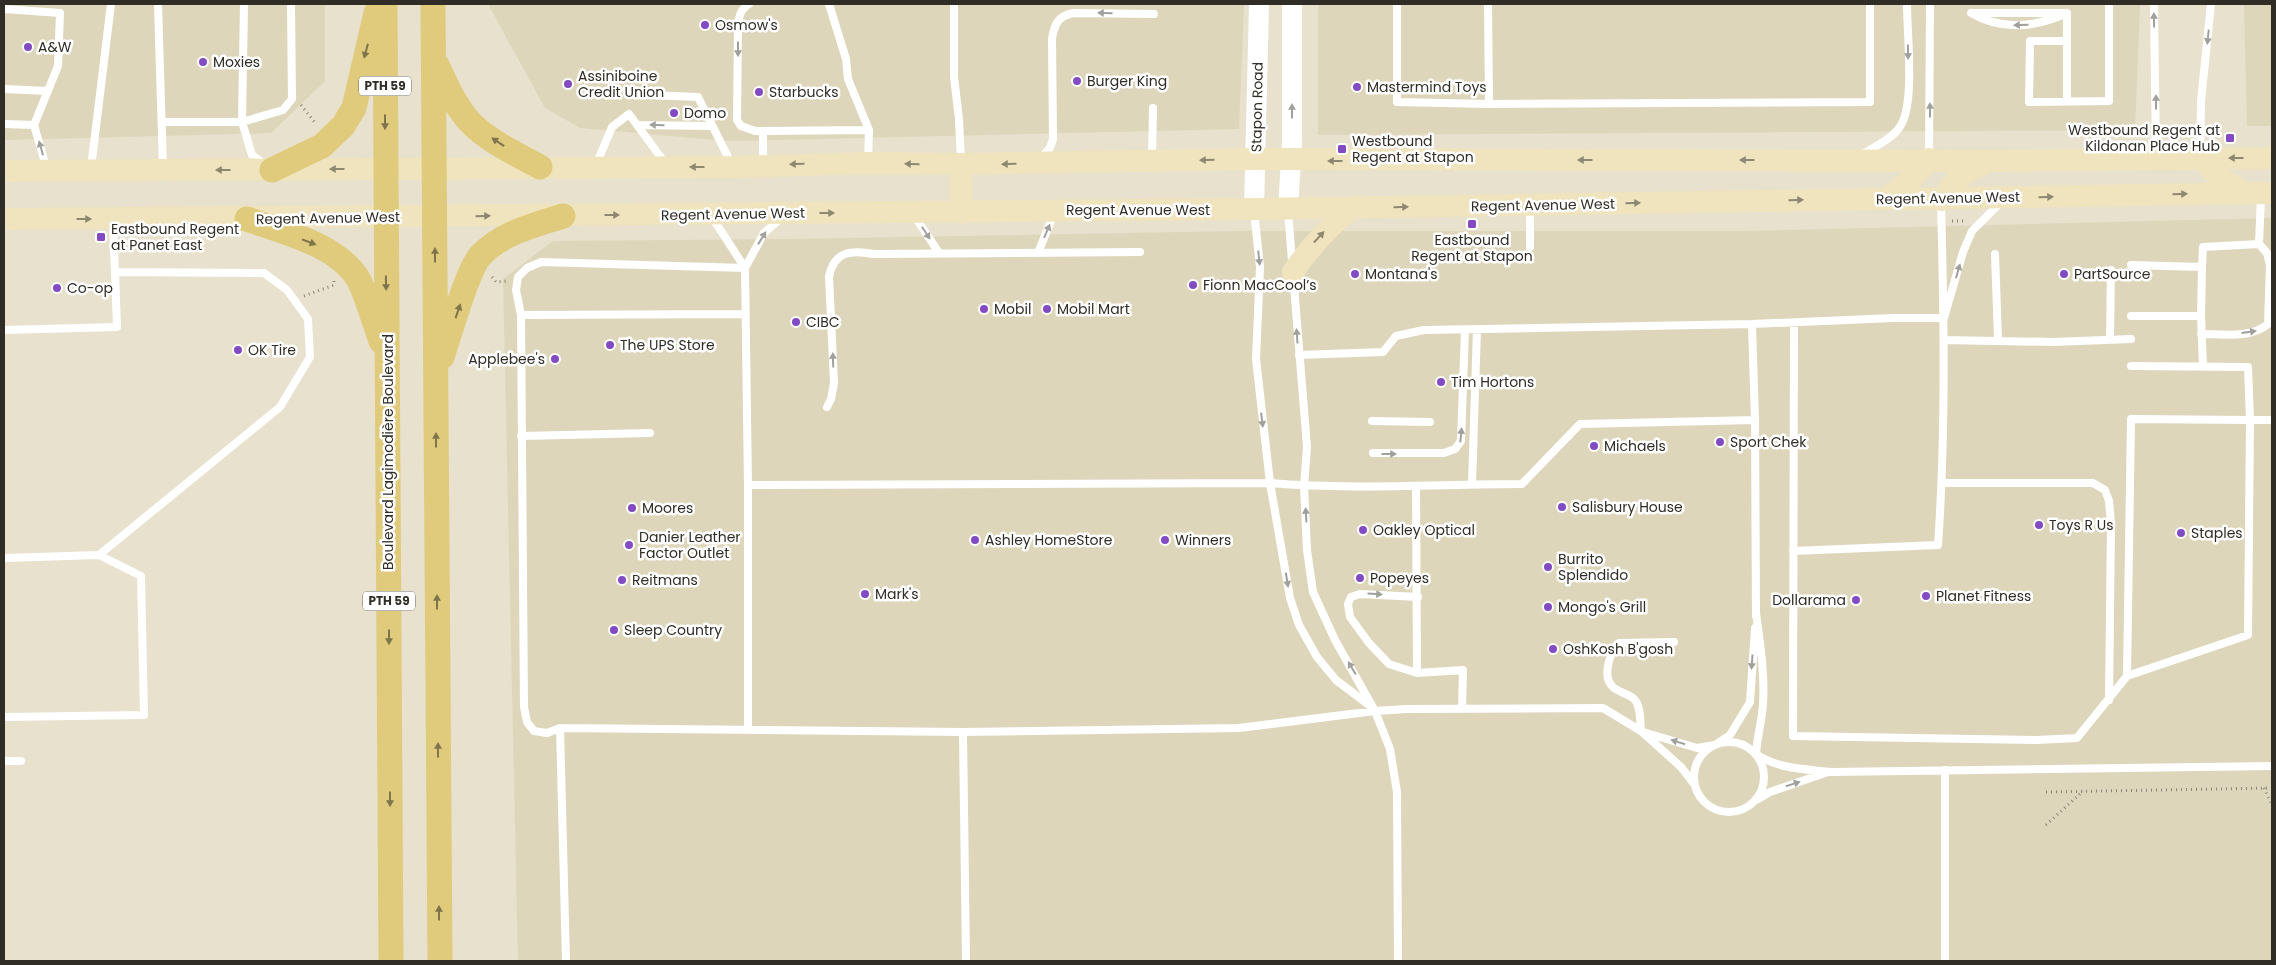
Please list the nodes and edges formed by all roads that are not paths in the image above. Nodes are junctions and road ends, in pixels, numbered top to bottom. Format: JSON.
{"nodes":[{"id":1,"x":111,"y":4,"type":"edge"},
{"id":2,"x":158,"y":4,"type":"edge"},
{"id":3,"x":244,"y":4,"type":"edge"},
{"id":4,"x":291,"y":4,"type":"edge"},
{"id":5,"x":378,"y":4,"type":"edge"},
{"id":6,"x":385,"y":4,"type":"edge"},
{"id":7,"x":434,"y":4,"type":"edge"},
{"id":8,"x":444,"y":4,"type":"edge"},
{"id":9,"x":748,"y":4,"type":"edge"},
{"id":10,"x":826,"y":4,"type":"edge"},
{"id":11,"x":954,"y":4,"type":"edge"},
{"id":12,"x":1259,"y":4,"type":"edge"},
{"id":13,"x":1292,"y":4,"type":"edge"},
{"id":14,"x":1397,"y":4,"type":"edge"},
{"id":15,"x":1488,"y":4,"type":"edge"},
{"id":16,"x":1870,"y":4,"type":"edge"},
{"id":17,"x":1907,"y":4,"type":"edge"},
{"id":18,"x":1930,"y":4,"type":"edge"},
{"id":19,"x":1971,"y":4,"type":"edge"},
{"id":20,"x":2109,"y":4,"type":"edge"},
{"id":21,"x":2154,"y":4,"type":"edge"},
{"id":22,"x":2211,"y":4,"type":"edge"},
{"id":23,"x":4,"y":9,"type":"edge"},
{"id":24,"x":1971,"y":13,"type":"junction"},
{"id":25,"x":2067,"y":13,"type":"junction"},
{"id":26,"x":1154,"y":14,"type":"dead end"},
{"id":27,"x":2067,"y":41,"type":"junction"},
{"id":28,"x":434,"y":48,"type":"junction"},
{"id":29,"x":4,"y":89,"type":"edge"},
{"id":30,"x":48,"y":91,"type":"junction"},
{"id":31,"x":649,"y":94,"type":"dead end"},
{"id":32,"x":2068,"y":101,"type":"junction"},
{"id":33,"x":1489,"y":104,"type":"junction"},
{"id":34,"x":1153,"y":108,"type":"dead end"},
{"id":35,"x":162,"y":122,"type":"junction"},
{"id":36,"x":242,"y":122,"type":"junction"},
{"id":37,"x":4,"y":124,"type":"edge"},
{"id":38,"x":34,"y":125,"type":"junction"},
{"id":39,"x":637,"y":125,"type":"junction"},
{"id":40,"x":712,"y":126,"type":"junction"},
{"id":41,"x":869,"y":130,"type":"junction"},
{"id":42,"x":763,"y":131,"type":"junction"},
{"id":43,"x":2200,"y":158,"type":"junction"},
{"id":44,"x":2272,"y":158,"type":"edge"},
{"id":45,"x":1256,"y":159,"type":"junction"},
{"id":46,"x":1853,"y":159,"type":"junction"},
{"id":47,"x":1930,"y":159,"type":"junction"},
{"id":48,"x":2156,"y":159,"type":"junction"},
{"id":49,"x":1292,"y":160,"type":"junction"},
{"id":50,"x":1152,"y":161,"type":"junction"},
{"id":51,"x":1988,"y":161,"type":"junction"},
{"id":52,"x":868,"y":163,"type":"junction"},
{"id":53,"x":1036,"y":163,"type":"junction"},
{"id":54,"x":961,"y":164,"type":"junction"},
{"id":55,"x":763,"y":165,"type":"junction"},
{"id":56,"x":540,"y":167,"type":"junction"},
{"id":57,"x":596,"y":167,"type":"junction"},
{"id":58,"x":668,"y":167,"type":"junction"},
{"id":59,"x":733,"y":167,"type":"junction"},
{"id":60,"x":434,"y":168,"type":"junction"},
{"id":61,"x":386,"y":169,"type":"junction"},
{"id":62,"x":163,"y":170,"type":"junction"},
{"id":63,"x":272,"y":170,"type":"junction"},
{"id":64,"x":4,"y":171,"type":"edge"},
{"id":65,"x":90,"y":171,"type":"junction"},
{"id":66,"x":48,"y":172,"type":"junction"},
{"id":67,"x":2259,"y":193,"type":"edge"},
{"id":68,"x":2132,"y":194,"type":"junction"},
{"id":69,"x":2006,"y":198,"type":"junction"},
{"id":70,"x":1887,"y":199,"type":"junction"},
{"id":71,"x":1941,"y":200,"type":"junction"},
{"id":72,"x":1530,"y":205,"type":"junction"},
{"id":73,"x":1352,"y":208,"type":"junction"},
{"id":74,"x":1288,"y":209,"type":"junction"},
{"id":75,"x":1056,"y":210,"type":"junction"},
{"id":76,"x":1254,"y":210,"type":"junction"},
{"id":77,"x":913,"y":213,"type":"junction"},
{"id":78,"x":962,"y":213,"type":"junction"},
{"id":79,"x":711,"y":214,"type":"junction"},
{"id":80,"x":786,"y":214,"type":"junction"},
{"id":81,"x":563,"y":216,"type":"junction"},
{"id":82,"x":386,"y":217,"type":"junction"},
{"id":83,"x":435,"y":217,"type":"junction"},
{"id":84,"x":247,"y":218,"type":"junction"},
{"id":85,"x":4,"y":219,"type":"edge"},
{"id":86,"x":113,"y":219,"type":"junction"},
{"id":87,"x":2259,"y":244,"type":"junction"},
{"id":88,"x":1530,"y":247,"type":"dead end"},
{"id":89,"x":1038,"y":252,"type":"junction"},
{"id":90,"x":1140,"y":252,"type":"dead end"},
{"id":91,"x":939,"y":253,"type":"junction"},
{"id":92,"x":1995,"y":254,"type":"dead end"},
{"id":93,"x":2132,"y":265,"type":"dead end"},
{"id":94,"x":2202,"y":267,"type":"junction"},
{"id":95,"x":745,"y":268,"type":"junction"},
{"id":96,"x":2112,"y":270,"type":"dead end"},
{"id":97,"x":115,"y":272,"type":"junction"},
{"id":98,"x":1292,"y":272,"type":"junction"},
{"id":99,"x":744,"y":314,"type":"junction"},
{"id":100,"x":521,"y":315,"type":"junction"},
{"id":101,"x":2131,"y":316,"type":"dead end"},
{"id":102,"x":2201,"y":316,"type":"junction"},
{"id":103,"x":1944,"y":318,"type":"junction"},
{"id":104,"x":1794,"y":322,"type":"junction"},
{"id":105,"x":1752,"y":324,"type":"junction"},
{"id":106,"x":1477,"y":329,"type":"junction"},
{"id":107,"x":4,"y":330,"type":"edge"},
{"id":108,"x":1464,"y":330,"type":"junction"},
{"id":109,"x":2201,"y":334,"type":"junction"},
{"id":110,"x":1998,"y":339,"type":"junction"},
{"id":111,"x":1944,"y":340,"type":"junction"},
{"id":112,"x":2110,"y":340,"type":"junction"},
{"id":113,"x":2131,"y":340,"type":"dead end"},
{"id":114,"x":1299,"y":355,"type":"junction"},
{"id":115,"x":388,"y":361,"type":"junction"},
{"id":116,"x":2131,"y":366,"type":"dead end"},
{"id":117,"x":2202,"y":367,"type":"junction"},
{"id":118,"x":436,"y":374,"type":"junction"},
{"id":119,"x":827,"y":407,"type":"dead end"},
{"id":120,"x":1755,"y":420,"type":"junction"},
{"id":121,"x":2250,"y":420,"type":"junction"},
{"id":122,"x":2272,"y":420,"type":"edge"},
{"id":123,"x":1372,"y":421,"type":"dead end"},
{"id":124,"x":1430,"y":422,"type":"dead end"},
{"id":125,"x":650,"y":434,"type":"dead end"},
{"id":126,"x":521,"y":436,"type":"junction"},
{"id":127,"x":1373,"y":454,"type":"dead end"},
{"id":128,"x":1270,"y":483,"type":"junction"},
{"id":129,"x":1942,"y":483,"type":"junction"},
{"id":130,"x":1472,"y":484,"type":"junction"},
{"id":131,"x":748,"y":485,"type":"junction"},
{"id":132,"x":1304,"y":486,"type":"junction"},
{"id":133,"x":1416,"y":486,"type":"junction"},
{"id":134,"x":1793,"y":551,"type":"junction"},
{"id":135,"x":99,"y":555,"type":"junction"},
{"id":136,"x":4,"y":558,"type":"edge"},
{"id":137,"x":1418,"y":597,"type":"junction"},
{"id":138,"x":1756,"y":613,"type":"junction"},
{"id":139,"x":1674,"y":642,"type":"dead end"},
{"id":140,"x":1417,"y":673,"type":"junction"},
{"id":141,"x":2127,"y":676,"type":"junction"},
{"id":142,"x":2108,"y":701,"type":"junction"},
{"id":143,"x":1462,"y":708,"type":"junction"},
{"id":144,"x":1375,"y":711,"type":"junction"},
{"id":145,"x":4,"y":717,"type":"edge"},
{"id":146,"x":560,"y":728,"type":"junction"},
{"id":147,"x":748,"y":730,"type":"junction"},
{"id":148,"x":1641,"y":731,"type":"junction"},
{"id":149,"x":963,"y":732,"type":"junction"},
{"id":150,"x":1715,"y":746,"type":"junction"},
{"id":151,"x":1756,"y":754,"type":"junction"},
{"id":152,"x":4,"y":760,"type":"edge"},
{"id":153,"x":22,"y":761,"type":"dead end"},
{"id":154,"x":2272,"y":766,"type":"edge"},
{"id":155,"x":1945,"y":770,"type":"junction"},
{"id":156,"x":1831,"y":772,"type":"junction"},
{"id":157,"x":1695,"y":785,"type":"junction"},
{"id":158,"x":1756,"y":800,"type":"junction"},
{"id":159,"x":391,"y":961,"type":"edge"},
{"id":160,"x":440,"y":961,"type":"edge"},
{"id":161,"x":566,"y":961,"type":"edge"},
{"id":162,"x":966,"y":961,"type":"edge"},
{"id":163,"x":1398,"y":961,"type":"edge"},
{"id":164,"x":1945,"y":961,"type":"edge"}],
"edges":[{"from":1,"to":65,"type":"lane"},
{"from":2,"to":35,"type":"lane"},
{"from":3,"to":36,"type":"lane"},
{"from":4,"to":36,"type":"lane"},
{"from":5,"to":63,"type":"main road","one_way":true},
{"from":6,"to":61,"type":"main road","name":"Boulevard Lagimodière Boulevard","number":"PTH 59","one_way":true},
{"from":7,"to":28,"type":"main road"},
{"from":8,"to":28,"type":"main road"},
{"from":9,"to":42,"type":"lane","one_way":true},
{"from":10,"to":41,"type":"lane"},
{"from":11,"to":54,"type":"lane"},
{"from":12,"to":45,"type":"street","name":"Stapon Road"},
{"from":49,"to":13,"type":"street","one_way":true},
{"from":14,"to":33,"type":"lane"},
{"from":15,"to":33,"type":"lane"},
{"from":16,"to":33,"type":"lane"},
{"from":17,"to":46,"type":"lane","one_way":true},
{"from":47,"to":18,"type":"lane","one_way":true},
{"from":19,"to":24,"type":"lane"},
{"from":20,"to":32,"type":"lane"},
{"from":48,"to":21,"type":"lane","one_way":true},
{"from":22,"to":43,"type":"lane","one_way":true},
{"from":23,"to":30,"type":"lane"},
{"from":24,"to":25,"type":"lane"},
{"from":25,"to":24,"type":"lane","one_way":true},
{"from":25,"to":27,"type":"lane"},
{"from":26,"to":53,"type":"lane","one_way":true},
{"from":27,"to":32,"type":"lane"},
{"from":27,"to":32,"type":"lane"},
{"from":56,"to":28,"type":"main road","one_way":true},
{"from":28,"to":60,"type":"main road"},
{"from":29,"to":30,"type":"lane"},
{"from":30,"to":38,"type":"lane"},
{"from":31,"to":40,"type":"lane"},
{"from":34,"to":50,"type":"lane"},
{"from":35,"to":36,"type":"lane"},
{"from":35,"to":62,"type":"lane"},
{"from":36,"to":63,"type":"lane"},
{"from":37,"to":38,"type":"lane"},
{"from":66,"to":38,"type":"lane","one_way":true},
{"from":40,"to":39,"type":"lane","one_way":true},
{"from":39,"to":57,"type":"lane"},
{"from":39,"to":58,"type":"lane"},
{"from":40,"to":59,"type":"lane"},
{"from":41,"to":42,"type":"lane"},
{"from":41,"to":52,"type":"lane"},
{"from":42,"to":55,"type":"lane"},
{"from":44,"to":43,"type":"main road","one_way":true},
{"from":43,"to":48,"type":"main road"},
{"from":43,"to":67,"type":"main road"},
{"from":45,"to":49,"type":"main road"},
{"from":45,"to":50,"type":"main road","one_way":true},
{"from":45,"to":76,"type":"street","name":"Stapon Road"},
{"from":46,"to":47,"type":"main road"},
{"from":46,"to":49,"type":"main road","one_way":true},
{"from":47,"to":51,"type":"main road"},
{"from":47,"to":70,"type":"main road"},
{"from":48,"to":51,"type":"main road"},
{"from":48,"to":68,"type":"main road"},
{"from":49,"to":74,"type":"street"},
{"from":50,"to":53,"type":"main road"},
{"from":51,"to":71,"type":"main road"},
{"from":54,"to":52,"type":"main road","one_way":true},
{"from":52,"to":55,"type":"main road","one_way":true},
{"from":53,"to":54,"type":"main road","one_way":true},
{"from":54,"to":78,"type":"main road"},
{"from":55,"to":59,"type":"main road"},
{"from":56,"to":57,"type":"main road"},
{"from":56,"to":60,"type":"main road"},
{"from":57,"to":58,"type":"main road"},
{"from":59,"to":58,"type":"main road","one_way":true},
{"from":60,"to":61,"type":"main road"},
{"from":60,"to":83,"type":"main road"},
{"from":61,"to":63,"type":"main road","one_way":true},
{"from":61,"to":82,"type":"main road","name":"Boulevard Lagimodière Boulevard","number":"PTH 59"},
{"from":63,"to":62,"type":"main road","one_way":true},
{"from":62,"to":65,"type":"main road"},
{"from":64,"to":66,"type":"main road"},
{"from":65,"to":66,"type":"main road"},
{"from":68,"to":67,"type":"main road","name":"Regent Avenue West","one_way":true},
{"from":67,"to":87,"type":"lane"},
{"from":69,"to":68,"type":"main road","name":"Regent Avenue West","one_way":true},
{"from":69,"to":71,"type":"main road","name":"Regent Avenue West"},
{"from":103,"to":69,"type":"lane","one_way":true},
{"from":70,"to":71,"type":"main road","name":"Regent Avenue West"},
{"from":72,"to":70,"type":"main road","name":"Regent Avenue West","one_way":true},
{"from":71,"to":103,"type":"lane"},
{"from":73,"to":72,"type":"main road","name":"Regent Avenue West","one_way":true},
{"from":72,"to":88,"type":"lane"},
{"from":73,"to":74,"type":"main road","name":"Regent Avenue West"},
{"from":98,"to":73,"type":"main road","one_way":true},
{"from":74,"to":76,"type":"main road","name":"Regent Avenue West"},
{"from":74,"to":98,"type":"lane"},
{"from":75,"to":76,"type":"main road","name":"Regent Avenue West"},
{"from":75,"to":78,"type":"main road","name":"Regent Avenue West"},
{"from":89,"to":75,"type":"lane","one_way":true},
{"from":76,"to":128,"type":"lane","one_way":true},
{"from":77,"to":78,"type":"main road","name":"Regent Avenue West"},
{"from":80,"to":77,"type":"main road","name":"Regent Avenue West","one_way":true},
{"from":77,"to":91,"type":"lane","one_way":true},
{"from":79,"to":80,"type":"main road","name":"Regent Avenue West"},
{"from":81,"to":79,"type":"main road","name":"Regent Avenue West","one_way":true},
{"from":79,"to":95,"type":"lane"},
{"from":95,"to":80,"type":"lane","one_way":true},
{"from":83,"to":81,"type":"main road","name":"Regent Avenue West","one_way":true},
{"from":118,"to":81,"type":"main road","one_way":true},
{"from":82,"to":83,"type":"main road","name":"Regent Avenue West"},
{"from":82,"to":84,"type":"main road","name":"Regent Avenue West"},
{"from":82,"to":115,"type":"main road","name":"Boulevard Lagimodière Boulevard","number":"PTH 59","one_way":true},
{"from":118,"to":83,"type":"main road","one_way":true},
{"from":84,"to":86,"type":"main road","name":"Regent Avenue West"},
{"from":84,"to":115,"type":"main road","one_way":true},
{"from":85,"to":86,"type":"main road","name":"Regent Avenue West","one_way":true},
{"from":86,"to":97,"type":"lane"},
{"from":87,"to":94,"type":"lane"},
{"from":109,"to":87,"type":"lane","one_way":true},
{"from":89,"to":90,"type":"lane"},
{"from":89,"to":91,"type":"lane"},
{"from":119,"to":91,"type":"lane","one_way":true},
{"from":92,"to":110,"type":"lane"},
{"from":93,"to":94,"type":"lane"},
{"from":94,"to":102,"type":"lane"},
{"from":95,"to":99,"type":"lane"},
{"from":95,"to":100,"type":"lane"},
{"from":96,"to":112,"type":"lane"},
{"from":97,"to":107,"type":"lane"},
{"from":97,"to":135,"type":"lane"},
{"from":114,"to":98,"type":"lane","one_way":true},
{"from":99,"to":100,"type":"lane"},
{"from":99,"to":131,"type":"lane"},
{"from":100,"to":126,"type":"lane"},
{"from":101,"to":102,"type":"lane"},
{"from":102,"to":109,"type":"lane"},
{"from":103,"to":104,"type":"lane"},
{"from":103,"to":111,"type":"lane"},
{"from":104,"to":105,"type":"lane"},
{"from":104,"to":134,"type":"lane"},
{"from":105,"to":106,"type":"lane"},
{"from":105,"to":120,"type":"lane"},
{"from":106,"to":108,"type":"lane"},
{"from":106,"to":130,"type":"lane"},
{"from":108,"to":114,"type":"lane"},
{"from":127,"to":108,"type":"lane","one_way":true},
{"from":109,"to":117,"type":"lane"},
{"from":110,"to":111,"type":"lane"},
{"from":110,"to":112,"type":"lane"},
{"from":111,"to":129,"type":"lane"},
{"from":112,"to":113,"type":"lane"},
{"from":114,"to":132,"type":"lane"},
{"from":115,"to":159,"type":"main road","name":"Boulevard Lagimodière Boulevard","number":"PTH 59","one_way":true},
{"from":116,"to":117,"type":"lane"},
{"from":117,"to":121,"type":"lane"},
{"from":160,"to":118,"type":"main road","one_way":true},
{"from":120,"to":130,"type":"lane"},
{"from":120,"to":138,"type":"lane"},
{"from":121,"to":122,"type":"lane"},
{"from":121,"to":141,"type":"lane"},
{"from":121,"to":141,"type":"lane"},
{"from":123,"to":124,"type":"lane"},
{"from":125,"to":126,"type":"lane"},
{"from":126,"to":146,"type":"lane"},
{"from":128,"to":131,"type":"lane"},
{"from":128,"to":132,"type":"lane"},
{"from":128,"to":144,"type":"lane","one_way":true},
{"from":129,"to":134,"type":"lane"},
{"from":129,"to":142,"type":"lane"},
{"from":130,"to":133,"type":"lane"},
{"from":131,"to":147,"type":"lane"},
{"from":132,"to":133,"type":"lane"},
{"from":144,"to":132,"type":"lane","one_way":true},
{"from":133,"to":137,"type":"lane"},
{"from":134,"to":142,"type":"lane"},
{"from":135,"to":136,"type":"lane"},
{"from":135,"to":145,"type":"lane"},
{"from":137,"to":140,"type":"lane"},
{"from":140,"to":137,"type":"lane","one_way":true},
{"from":138,"to":150,"type":"lane","one_way":true},
{"from":138,"to":151,"type":"lane"},
{"from":139,"to":148,"type":"lane"},
{"from":140,"to":143,"type":"lane"},
{"from":141,"to":142,"type":"lane"},
{"from":143,"to":144,"type":"lane"},
{"from":143,"to":148,"type":"lane"},
{"from":144,"to":149,"type":"lane"},
{"from":144,"to":163,"type":"lane"},
{"from":146,"to":147,"type":"lane"},
{"from":146,"to":161,"type":"lane"},
{"from":147,"to":149,"type":"lane"},
{"from":150,"to":148,"type":"lane","one_way":true},
{"from":148,"to":157,"type":"lane"},
{"from":149,"to":162,"type":"lane"},
{"from":150,"to":151,"type":"lane"},
{"from":150,"to":157,"type":"lane"},
{"from":151,"to":156,"type":"lane"},
{"from":151,"to":158,"type":"lane"},
{"from":152,"to":153,"type":"lane"},
{"from":154,"to":155,"type":"lane"},
{"from":155,"to":156,"type":"lane"},
{"from":155,"to":164,"type":"lane"},
{"from":158,"to":156,"type":"lane","one_way":true},
{"from":157,"to":158,"type":"lane"}]}
